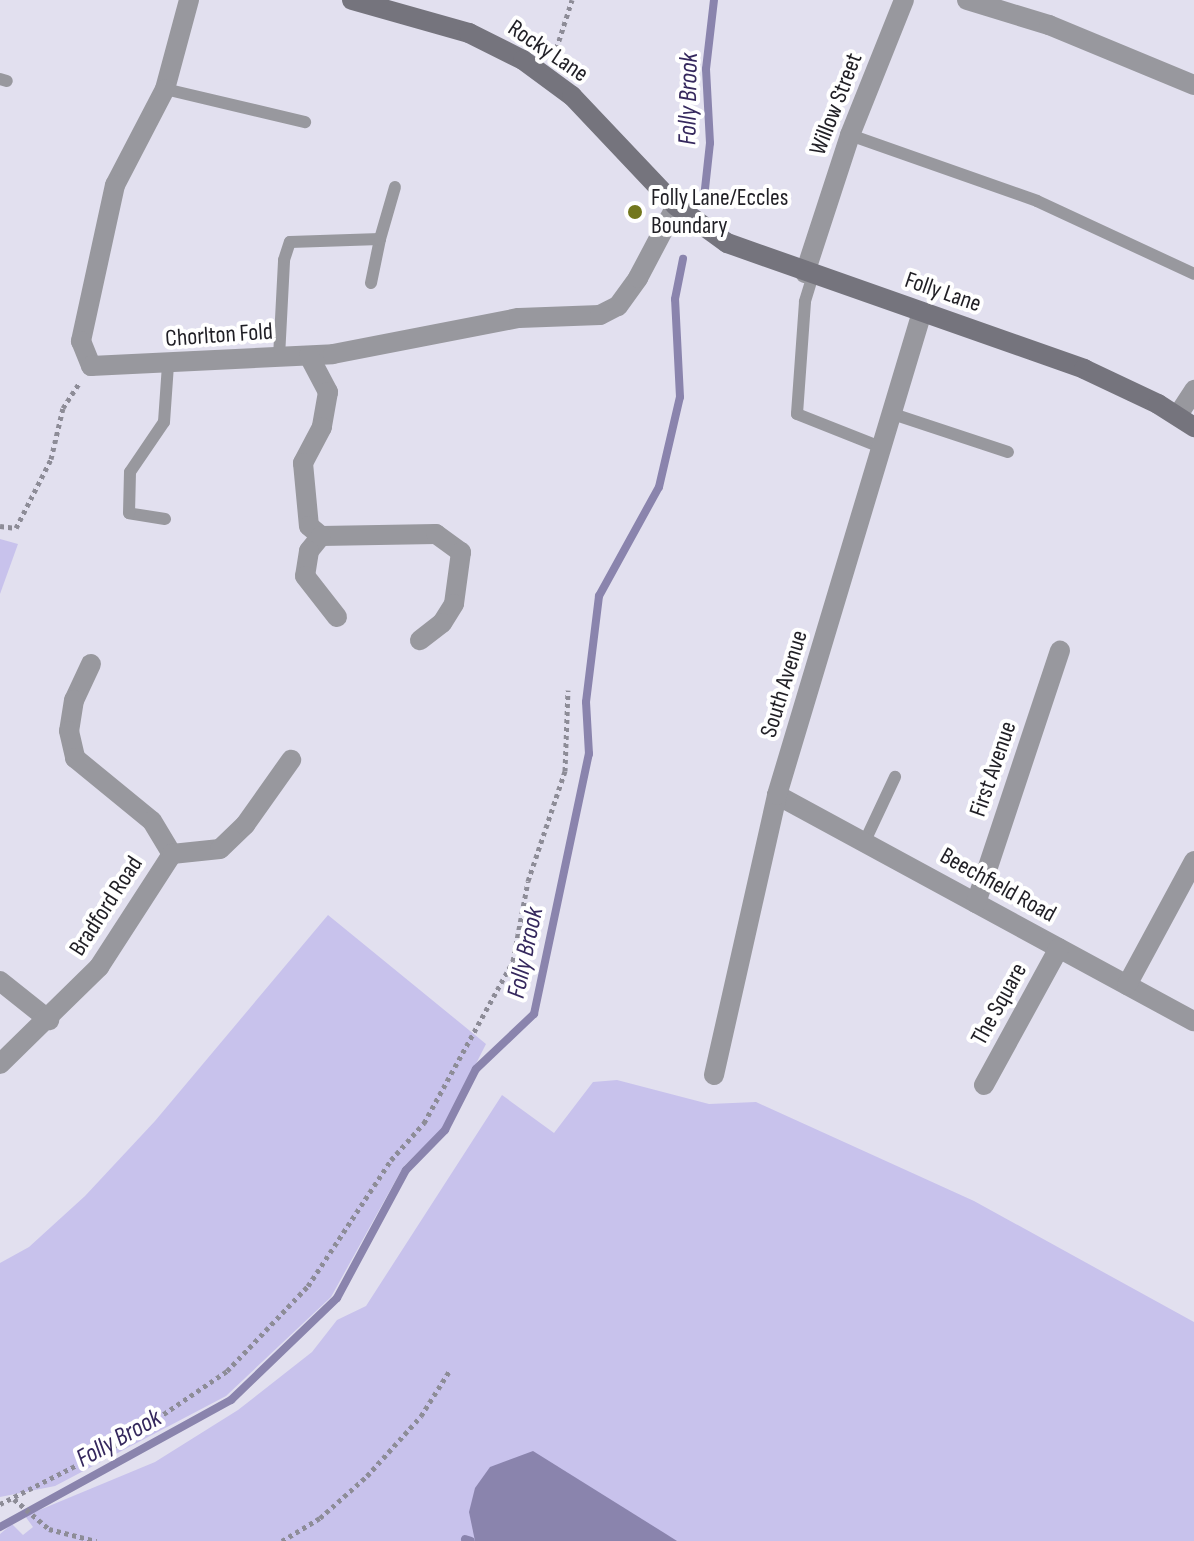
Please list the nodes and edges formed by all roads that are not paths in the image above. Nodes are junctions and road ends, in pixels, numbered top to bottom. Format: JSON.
{"nodes":[{"id":1,"x":189,"y":0,"type":"edge"},
{"id":2,"x":352,"y":0,"type":"edge"},
{"id":3,"x":904,"y":0,"type":"edge"},
{"id":4,"x":967,"y":0,"type":"edge"},
{"id":5,"x":1194,"y":85,"type":"edge"},
{"id":6,"x":165,"y":89,"type":"junction"},
{"id":7,"x":305,"y":122,"type":"dead end"},
{"id":8,"x":850,"y":135,"type":"junction"},
{"id":9,"x":395,"y":187,"type":"dead end"},
{"id":10,"x":676,"y":206,"type":"junction"},
{"id":11,"x":380,"y":239,"type":"junction"},
{"id":12,"x":809,"y":274,"type":"junction"},
{"id":13,"x":1194,"y":274,"type":"edge"},
{"id":14,"x":371,"y":283,"type":"dead end"},
{"id":15,"x":922,"y":312,"type":"junction"},
{"id":16,"x":309,"y":356,"type":"junction"},
{"id":17,"x":279,"y":357,"type":"junction"},
{"id":18,"x":168,"y":365,"type":"junction"},
{"id":19,"x":1194,"y":390,"type":"edge"},
{"id":20,"x":893,"y":414,"type":"junction"},
{"id":21,"x":1186,"y":421,"type":"edge"},
{"id":22,"x":883,"y":448,"type":"junction"},
{"id":23,"x":1008,"y":452,"type":"dead end"},
{"id":24,"x":165,"y":519,"type":"dead end"},
{"id":25,"x":321,"y":536,"type":"junction"},
{"id":26,"x":337,"y":617,"type":"dead end"},
{"id":27,"x":420,"y":640,"type":"dead end"},
{"id":28,"x":1060,"y":651,"type":"dead end"},
{"id":29,"x":91,"y":664,"type":"dead end"},
{"id":30,"x":291,"y":760,"type":"dead end"},
{"id":31,"x":895,"y":777,"type":"dead end"},
{"id":32,"x":777,"y":795,"type":"junction"},
{"id":33,"x":865,"y":841,"type":"junction"},
{"id":34,"x":172,"y":854,"type":"junction"},
{"id":35,"x":1194,"y":861,"type":"edge"},
{"id":36,"x":976,"y":903,"type":"junction"},
{"id":37,"x":1059,"y":948,"type":"junction"},
{"id":38,"x":0,"y":981,"type":"edge"},
{"id":39,"x":1127,"y":985,"type":"junction"},
{"id":40,"x":49,"y":1020,"type":"junction"},
{"id":41,"x":1194,"y":1021,"type":"edge"},
{"id":42,"x":0,"y":1064,"type":"edge"},
{"id":43,"x":714,"y":1075,"type":"dead end"},
{"id":44,"x":984,"y":1085,"type":"dead end"}],
"edges":[{"from":1,"to":6,"type":"street"},
{"from":2,"to":10,"type":"main road","name":"Rocky Lane"},
{"from":3,"to":8,"type":"street","name":"Willow Street"},
{"from":4,"to":5,"type":"street"},
{"from":6,"to":7,"type":"lane"},
{"from":6,"to":18,"type":"street","name":"Chorlton Fold"},
{"from":8,"to":12,"type":"street","name":"Willow Street"},
{"from":8,"to":13,"type":"lane"},
{"from":9,"to":11,"type":"lane"},
{"from":10,"to":12,"type":"main road","name":"Folly Lane"},
{"from":10,"to":16,"type":"street","name":"Chorlton Fold"},
{"from":11,"to":14,"type":"lane"},
{"from":11,"to":17,"type":"lane"},
{"from":12,"to":15,"type":"main road","name":"Folly Lane"},
{"from":12,"to":22,"type":"lane"},
{"from":15,"to":20,"type":"street","name":"South Avenue"},
{"from":15,"to":21,"type":"main road","name":"Folly Lane"},
{"from":16,"to":17,"type":"street","name":"Chorlton Fold"},
{"from":16,"to":25,"type":"street"},
{"from":17,"to":18,"type":"street","name":"Chorlton Fold"},
{"from":18,"to":24,"type":"lane"},
{"from":19,"to":21,"type":"street"},
{"from":20,"to":22,"type":"street","name":"South Avenue"},
{"from":20,"to":23,"type":"lane"},
{"from":22,"to":32,"type":"street","name":"South Avenue"},
{"from":25,"to":26,"type":"street"},
{"from":25,"to":27,"type":"street"},
{"from":28,"to":36,"type":"street","name":"First Avenue"},
{"from":29,"to":34,"type":"street"},
{"from":30,"to":34,"type":"street","name":"Bradford Road"},
{"from":31,"to":33,"type":"lane"},
{"from":32,"to":33,"type":"street","name":"Beechfield Road"},
{"from":32,"to":43,"type":"street","name":"South Avenue"},
{"from":33,"to":36,"type":"street","name":"Beechfield Road"},
{"from":34,"to":40,"type":"street","name":"Bradford Road"},
{"from":35,"to":39,"type":"street"},
{"from":36,"to":37,"type":"street","name":"Beechfield Road"},
{"from":37,"to":39,"type":"street","name":"Beechfield Road"},
{"from":37,"to":44,"type":"street","name":"The Square"},
{"from":38,"to":40,"type":"street"},
{"from":39,"to":41,"type":"street","name":"Beechfield Road"},
{"from":40,"to":42,"type":"street","name":"Bradford Road"}]}
